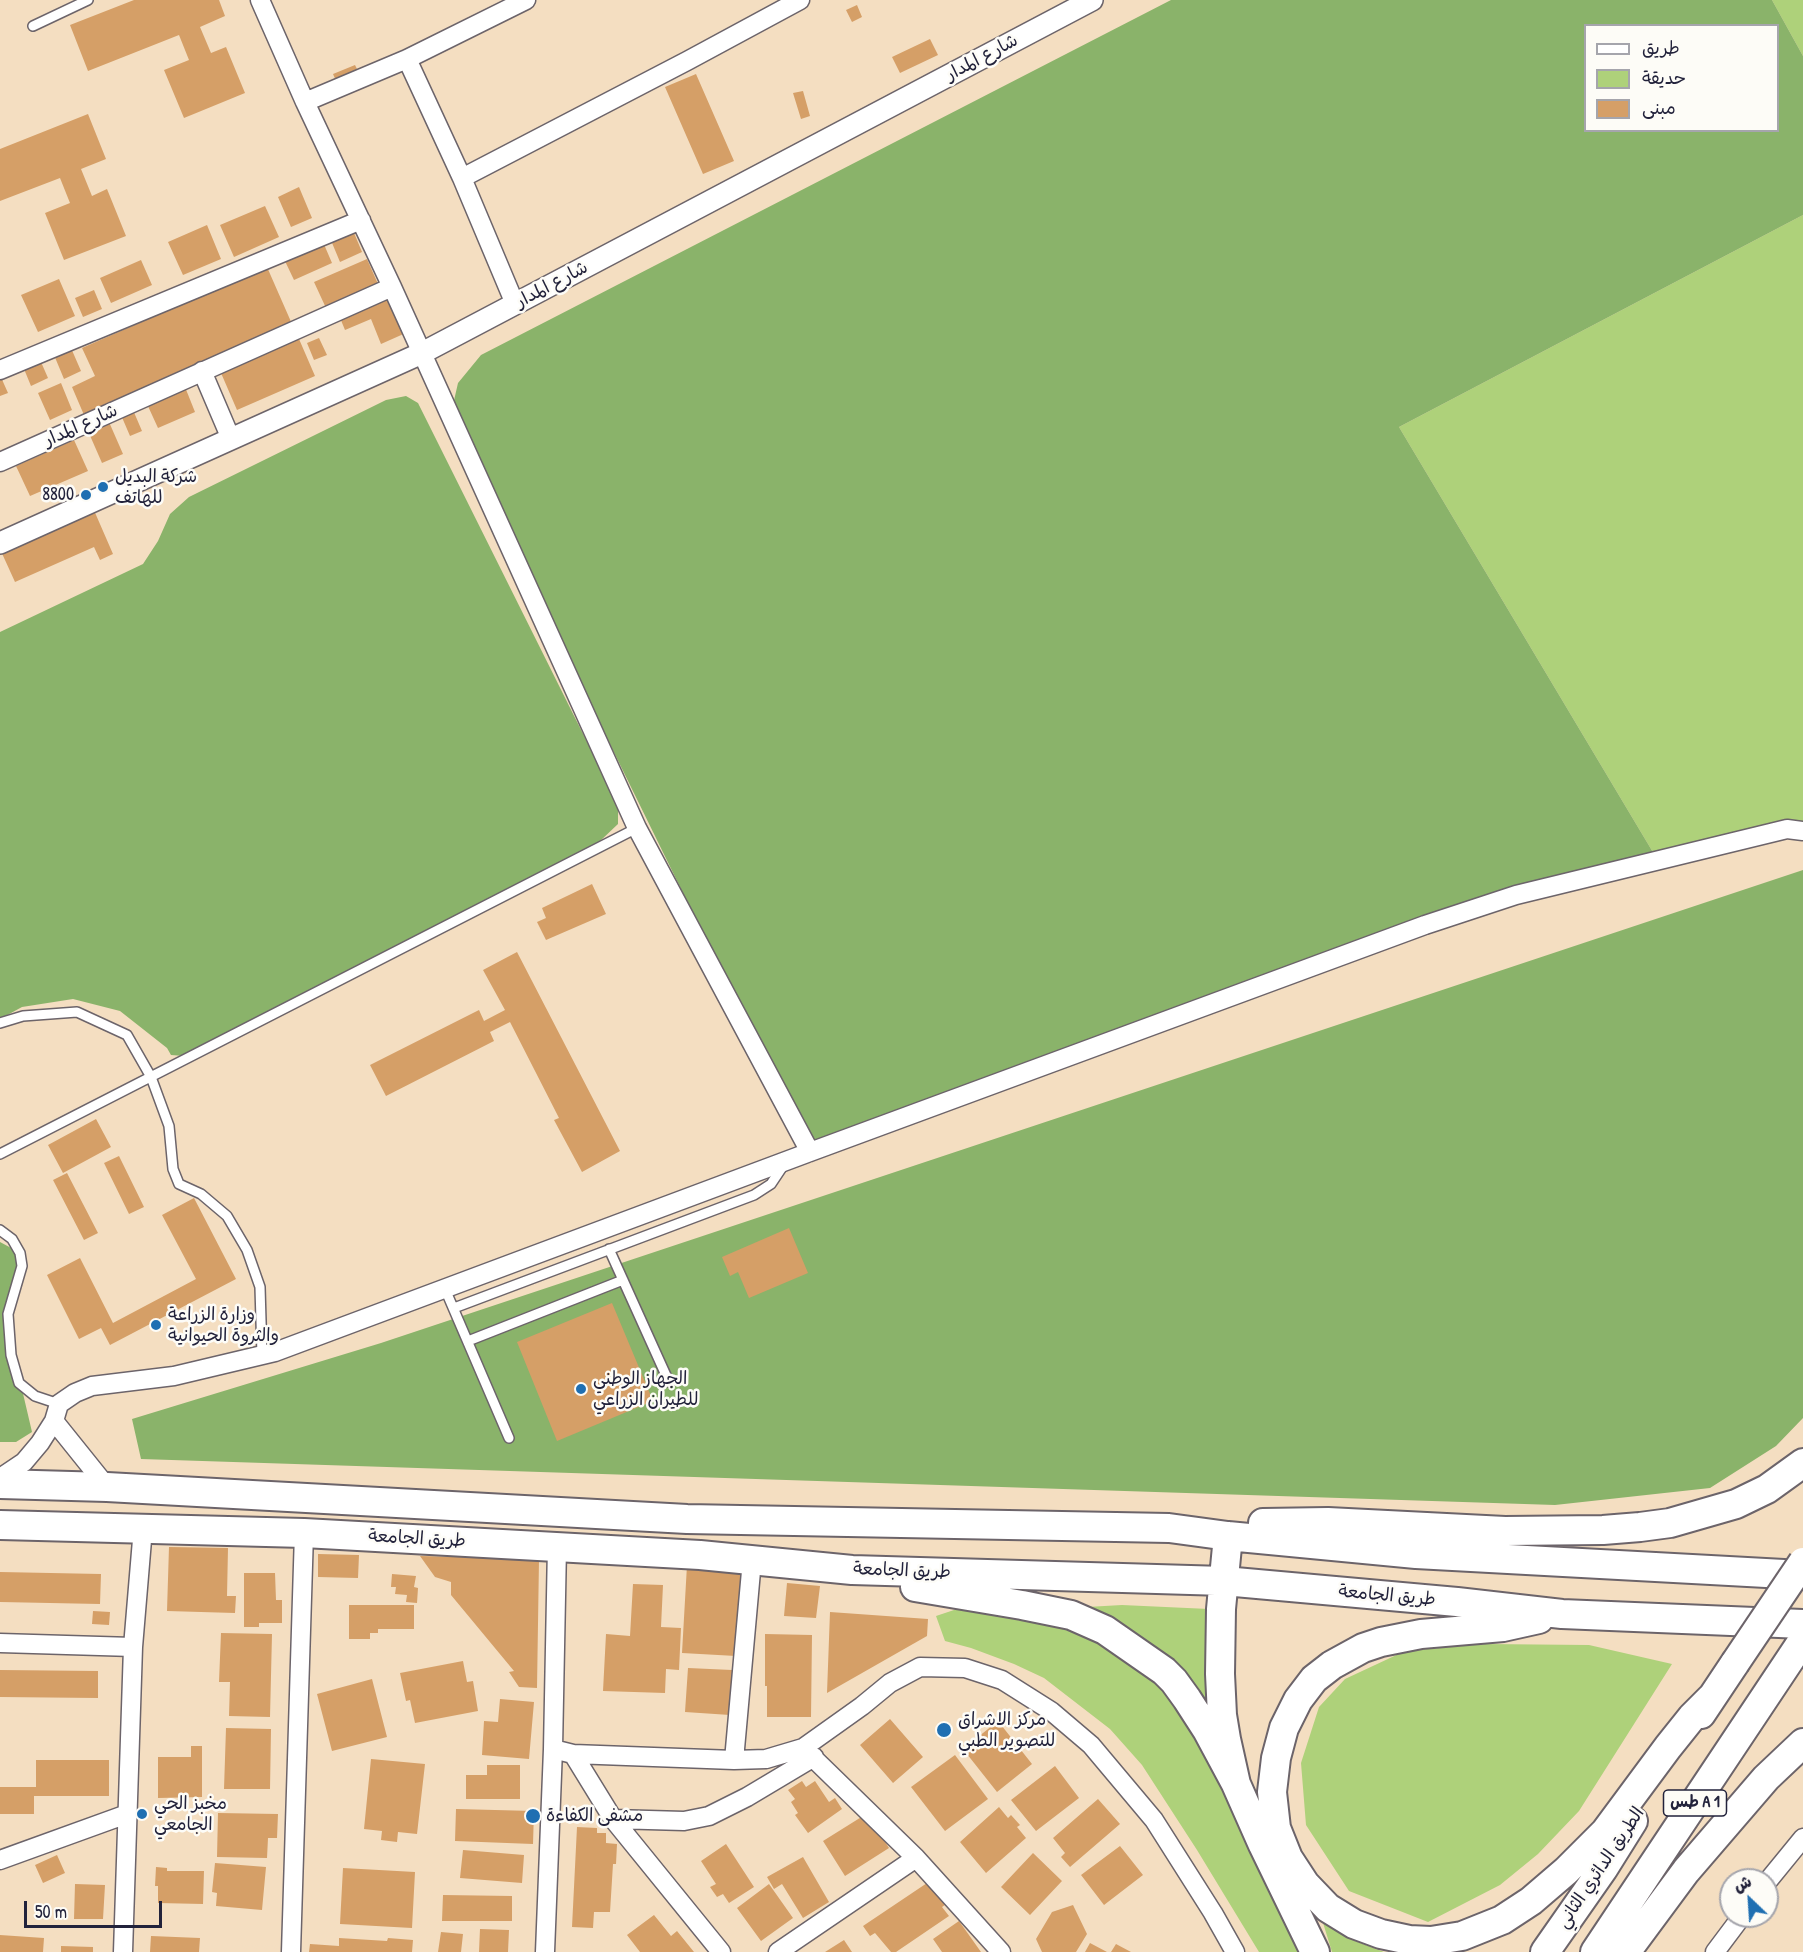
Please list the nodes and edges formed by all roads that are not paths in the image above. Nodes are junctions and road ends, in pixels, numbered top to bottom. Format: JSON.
{"nodes":[{"id":1,"x":88,"y":0,"type":"edge"},
{"id":2,"x":260,"y":0,"type":"edge"},
{"id":3,"x":526,"y":0,"type":"edge"},
{"id":4,"x":800,"y":0,"type":"edge"},
{"id":5,"x":1092,"y":0,"type":"edge"},
{"id":6,"x":33,"y":26,"type":"dead end"},
{"id":7,"x":407,"y":59,"type":"junction"},
{"id":8,"x":305,"y":102,"type":"junction"},
{"id":9,"x":462,"y":178,"type":"junction"},
{"id":10,"x":361,"y":220,"type":"junction"},
{"id":11,"x":392,"y":287,"type":"junction"},
{"id":12,"x":515,"y":304,"type":"junction"},
{"id":13,"x":422,"y":353,"type":"junction"},
{"id":14,"x":0,"y":370,"type":"edge"},
{"id":15,"x":202,"y":371,"type":"junction"},
{"id":16,"x":231,"y":439,"type":"junction"},
{"id":17,"x":0,"y":462,"type":"edge"},
{"id":18,"x":2,"y":538,"type":"edge"},
{"id":19,"x":638,"y":828,"type":"junction"},
{"id":20,"x":1803,"y":831,"type":"edge"},
{"id":21,"x":0,"y":1023,"type":"edge"},
{"id":22,"x":151,"y":1077,"type":"junction"},
{"id":23,"x":810,"y":1152,"type":"junction"},
{"id":24,"x":0,"y":1154,"type":"edge"},
{"id":25,"x":787,"y":1160,"type":"junction"},
{"id":26,"x":0,"y":1230,"type":"edge"},
{"id":27,"x":609,"y":1250,"type":"junction"},
{"id":28,"x":623,"y":1280,"type":"junction"},
{"id":29,"x":445,"y":1289,"type":"junction"},
{"id":30,"x":454,"y":1308,"type":"junction"},
{"id":31,"x":468,"y":1341,"type":"junction"},
{"id":32,"x":262,"y":1355,"type":"junction"},
{"id":33,"x":669,"y":1382,"type":"dead end"},
{"id":34,"x":56,"y":1412,"type":"junction"},
{"id":35,"x":509,"y":1438,"type":"dead end"},
{"id":36,"x":1803,"y":1463,"type":"edge"},
{"id":37,"x":0,"y":1478,"type":"edge"},
{"id":38,"x":0,"y":1484,"type":"edge"},
{"id":39,"x":107,"y":1487,"type":"junction"},
{"id":40,"x":0,"y":1525,"type":"edge"},
{"id":41,"x":143,"y":1528,"type":"junction"},
{"id":42,"x":1169,"y":1528,"type":"junction"},
{"id":43,"x":304,"y":1533,"type":"junction"},
{"id":44,"x":1228,"y":1536,"type":"junction"},
{"id":45,"x":557,"y":1546,"type":"junction"},
{"id":46,"x":752,"y":1560,"type":"junction"},
{"id":47,"x":1803,"y":1562,"type":"edge"},
{"id":48,"x":852,"y":1570,"type":"junction"},
{"id":49,"x":1803,"y":1575,"type":"edge"},
{"id":50,"x":1224,"y":1581,"type":"junction"},
{"id":51,"x":1562,"y":1614,"type":"junction"},
{"id":52,"x":1803,"y":1624,"type":"edge"},
{"id":53,"x":0,"y":1642,"type":"edge"},
{"id":54,"x":133,"y":1647,"type":"junction"},
{"id":55,"x":1798,"y":1647,"type":"edge"},
{"id":56,"x":1711,"y":1698,"type":"junction"},
{"id":57,"x":1803,"y":1743,"type":"edge"},
{"id":58,"x":553,"y":1749,"type":"junction"},
{"id":59,"x":808,"y":1753,"type":"junction"},
{"id":60,"x":573,"y":1754,"type":"junction"},
{"id":61,"x":734,"y":1760,"type":"junction"},
{"id":62,"x":1236,"y":1784,"type":"junction"},
{"id":63,"x":127,"y":1814,"type":"junction"},
{"id":64,"x":614,"y":1819,"type":"junction"},
{"id":65,"x":1803,"y":1838,"type":"edge"},
{"id":66,"x":916,"y":1857,"type":"junction"},
{"id":67,"x":0,"y":1860,"type":"edge"},
{"id":68,"x":1778,"y":1868,"type":"edge"},
{"id":69,"x":1733,"y":1928,"type":"edge"},
{"id":70,"x":123,"y":1952,"type":"edge"},
{"id":71,"x":291,"y":1952,"type":"edge"},
{"id":72,"x":545,"y":1952,"type":"edge"},
{"id":73,"x":721,"y":1952,"type":"edge"},
{"id":74,"x":778,"y":1952,"type":"edge"},
{"id":75,"x":1000,"y":1952,"type":"edge"},
{"id":76,"x":1235,"y":1952,"type":"edge"},
{"id":77,"x":1315,"y":1952,"type":"edge"},
{"id":78,"x":1545,"y":1952,"type":"edge"},
{"id":79,"x":1595,"y":1952,"type":"edge"},
{"id":80,"x":1626,"y":1952,"type":"edge"},
{"id":81,"x":1715,"y":1952,"type":"edge"}],
"edges":[{"from":1,"to":6,"type":"lane"},
{"from":2,"to":8,"type":"street"},
{"from":3,"to":7,"type":"street"},
{"from":4,"to":9,"type":"street"},
{"from":5,"to":12,"type":"street","name":"شارع المدار"},
{"from":7,"to":8,"type":"street"},
{"from":7,"to":9,"type":"street"},
{"from":8,"to":10,"type":"street"},
{"from":9,"to":12,"type":"street"},
{"from":10,"to":11,"type":"street"},
{"from":10,"to":14,"type":"street"},
{"from":11,"to":13,"type":"street"},
{"from":11,"to":15,"type":"street","name":"شارع المدار"},
{"from":12,"to":13,"type":"street","name":"شارع المدار"},
{"from":13,"to":16,"type":"street","name":"شارع المدار"},
{"from":13,"to":19,"type":"street"},
{"from":15,"to":16,"type":"street"},
{"from":15,"to":17,"type":"street","name":"شارع المدار"},
{"from":16,"to":18,"type":"street","name":"شارع المدار"},
{"from":19,"to":22,"type":"lane"},
{"from":19,"to":23,"type":"street"},
{"from":20,"to":23,"type":"street"},
{"from":21,"to":22,"type":"lane"},
{"from":22,"to":24,"type":"lane"},
{"from":22,"to":32,"type":"lane"},
{"from":23,"to":25,"type":"street"},
{"from":25,"to":27,"type":"lane"},
{"from":25,"to":29,"type":"street"},
{"from":26,"to":34,"type":"lane"},
{"from":27,"to":28,"type":"lane"},
{"from":27,"to":30,"type":"lane"},
{"from":28,"to":31,"type":"lane"},
{"from":28,"to":33,"type":"lane"},
{"from":29,"to":30,"type":"lane"},
{"from":29,"to":32,"type":"street"},
{"from":30,"to":31,"type":"lane"},
{"from":31,"to":35,"type":"lane"},
{"from":32,"to":34,"type":"street"},
{"from":34,"to":37,"type":"street"},
{"from":34,"to":39,"type":"street"},
{"from":36,"to":42,"type":"highway"},
{"from":38,"to":39,"type":"highway","name":"طريق الجامعة"},
{"from":39,"to":42,"type":"highway","name":"طريق الجامعة"},
{"from":40,"to":41,"type":"highway","name":"طريق الجامعة"},
{"from":41,"to":43,"type":"highway","name":"طريق الجامعة"},
{"from":41,"to":54,"type":"street"},
{"from":42,"to":44,"type":"highway","name":"طريق الجامعة"},
{"from":43,"to":45,"type":"highway","name":"طريق الجامعة"},
{"from":43,"to":71,"type":"street"},
{"from":44,"to":49,"type":"highway","name":"طريق الجامعة"},
{"from":44,"to":50,"type":"highway"},
{"from":45,"to":46,"type":"highway","name":"طريق الجامعة"},
{"from":45,"to":58,"type":"street"},
{"from":46,"to":48,"type":"highway","name":"طريق الجامعة"},
{"from":46,"to":61,"type":"street"},
{"from":47,"to":56,"type":"highway","name":"الطريق الدائري الثاني","number":"طس A 1","bridge":true},
{"from":48,"to":50,"type":"highway","name":"طريق الجامعة"},
{"from":48,"to":62,"type":"highway"},
{"from":50,"to":51,"type":"highway","name":"طريق الجامعة"},
{"from":50,"to":62,"type":"highway"},
{"from":51,"to":52,"type":"highway","name":"طريق الجامعة"},
{"from":51,"to":56,"type":"highway"},
{"from":53,"to":54,"type":"street"},
{"from":54,"to":63,"type":"street"},
{"from":55,"to":79,"type":"highway","number":"طس A 1"},
{"from":56,"to":78,"type":"highway","name":"الطريق الدائري الثاني","number":"طس A 1"},
{"from":57,"to":80,"type":"highway"},
{"from":58,"to":60,"type":"street"},
{"from":58,"to":72,"type":"street"},
{"from":59,"to":61,"type":"street"},
{"from":59,"to":64,"type":"street"},
{"from":59,"to":66,"type":"street"},
{"from":59,"to":76,"type":"street"},
{"from":60,"to":61,"type":"street"},
{"from":60,"to":64,"type":"street"},
{"from":62,"to":77,"type":"highway"},
{"from":63,"to":67,"type":"street"},
{"from":63,"to":70,"type":"street"},
{"from":64,"to":73,"type":"street"},
{"from":65,"to":68,"type":"street"},
{"from":66,"to":74,"type":"street"},
{"from":66,"to":75,"type":"street"},
{"from":69,"to":81,"type":"street"}]}
